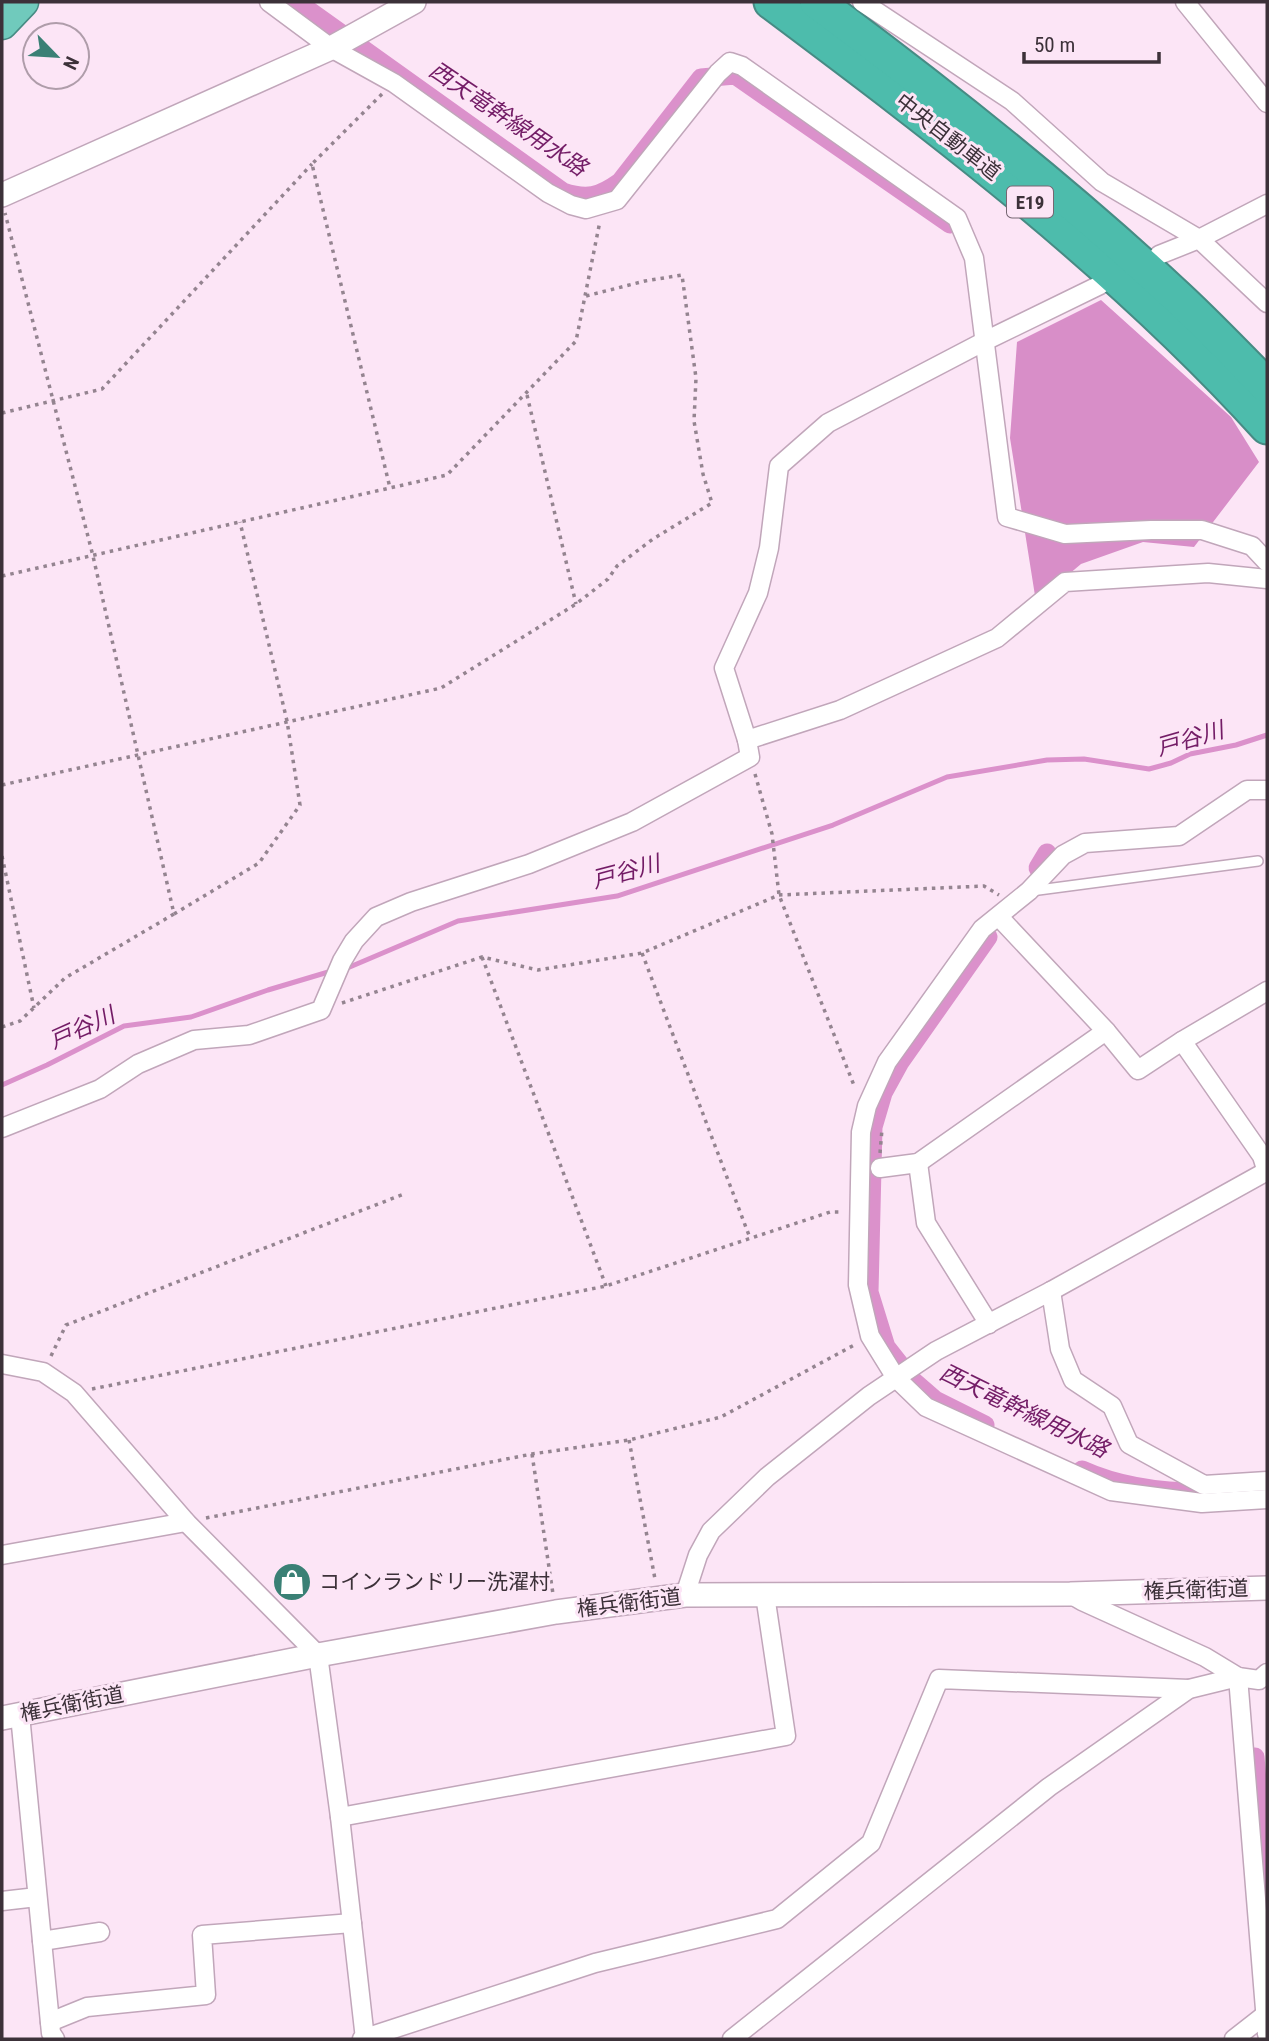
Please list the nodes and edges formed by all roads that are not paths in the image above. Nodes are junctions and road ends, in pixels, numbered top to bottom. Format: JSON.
{"nodes":[{"id":1,"x":23,"y":2,"type":"edge"},
{"id":2,"x":269,"y":2,"type":"edge"},
{"id":3,"x":414,"y":2,"type":"edge"},
{"id":4,"x":771,"y":2,"type":"edge"},
{"id":5,"x":817,"y":2,"type":"edge"},
{"id":6,"x":862,"y":2,"type":"edge"},
{"id":7,"x":1185,"y":2,"type":"edge"},
{"id":8,"x":2,"y":24,"type":"edge"},
{"id":9,"x":331,"y":48,"type":"junction"},
{"id":10,"x":1267,"y":103,"type":"edge"},
{"id":11,"x":4,"y":204,"type":"edge"},
{"id":12,"x":1267,"y":204,"type":"edge"},
{"id":13,"x":1199,"y":239,"type":"junction"},
{"id":14,"x":1159,"y":255,"type":"dead end"},
{"id":15,"x":1100,"y":285,"type":"dead end"},
{"id":16,"x":1267,"y":303,"type":"edge"},
{"id":17,"x":985,"y":341,"type":"junction"},
{"id":18,"x":1267,"y":386,"type":"edge"},
{"id":19,"x":1267,"y":427,"type":"edge"},
{"id":20,"x":1267,"y":562,"type":"edge"},
{"id":21,"x":1267,"y":579,"type":"edge"},
{"id":22,"x":748,"y":749,"type":"junction"},
{"id":23,"x":1267,"y":790,"type":"edge"},
{"id":24,"x":1258,"y":861,"type":"dead end"},
{"id":25,"x":1029,"y":891,"type":"junction"},
{"id":26,"x":999,"y":917,"type":"junction"},
{"id":27,"x":1267,"y":991,"type":"edge"},
{"id":28,"x":1105,"y":1031,"type":"junction"},
{"id":29,"x":1182,"y":1041,"type":"junction"},
{"id":30,"x":2,"y":1128,"type":"edge"},
{"id":31,"x":918,"y":1163,"type":"junction"},
{"id":32,"x":880,"y":1168,"type":"road end"},
{"id":33,"x":1267,"y":1171,"type":"edge"},
{"id":34,"x":1051,"y":1291,"type":"junction"},
{"id":35,"x":989,"y":1324,"type":"junction"},
{"id":36,"x":2,"y":1364,"type":"edge"},
{"id":37,"x":896,"y":1378,"type":"junction"},
{"id":38,"x":1267,"y":1481,"type":"edge"},
{"id":39,"x":1267,"y":1499,"type":"edge"},
{"id":40,"x":186,"y":1522,"type":"junction"},
{"id":41,"x":2,"y":1555,"type":"edge"},
{"id":42,"x":1267,"y":1588,"type":"edge"},
{"id":43,"x":1070,"y":1594,"type":"junction"},
{"id":44,"x":685,"y":1595,"type":"junction"},
{"id":45,"x":765,"y":1595,"type":"junction"},
{"id":46,"x":318,"y":1655,"type":"junction"},
{"id":47,"x":1267,"y":1673,"type":"edge"},
{"id":48,"x":1238,"y":1676,"type":"junction"},
{"id":49,"x":1189,"y":1689,"type":"junction"},
{"id":50,"x":11,"y":1716,"type":"edge"},
{"id":51,"x":340,"y":1817,"type":"junction"},
{"id":52,"x":37,"y":1897,"type":"junction"},
{"id":53,"x":2,"y":1901,"type":"edge"},
{"id":54,"x":352,"y":1923,"type":"junction"},
{"id":55,"x":100,"y":1932,"type":"dead end"},
{"id":56,"x":42,"y":1941,"type":"junction"},
{"id":57,"x":1266,"y":2014,"type":"edge"},
{"id":58,"x":52,"y":2031,"type":"edge"},
{"id":59,"x":1267,"y":2034,"type":"edge"},
{"id":60,"x":364,"y":2039,"type":"edge"},
{"id":61,"x":732,"y":2039,"type":"edge"},
{"id":62,"x":1234,"y":2039,"type":"edge"}],
"edges":[{"from":1,"to":8,"type":"highway"},
{"from":2,"to":9,"type":"street"},
{"from":3,"to":9,"type":"street"},
{"from":4,"to":19,"type":"highway","name":"中央自動車道","number":"E19"},
{"from":5,"to":18,"type":"highway","name":"中央自動車道","number":"E19"},
{"from":6,"to":13,"type":"street"},
{"from":7,"to":10,"type":"street"},
{"from":9,"to":11,"type":"street"},
{"from":9,"to":17,"type":"street"},
{"from":12,"to":13,"type":"street"},
{"from":13,"to":14,"type":"street"},
{"from":13,"to":16,"type":"street"},
{"from":15,"to":17,"type":"street"},
{"from":17,"to":20,"type":"street"},
{"from":17,"to":22,"type":"street"},
{"from":21,"to":22,"type":"street"},
{"from":22,"to":30,"type":"street"},
{"from":23,"to":25,"type":"street"},
{"from":24,"to":25,"type":"lane"},
{"from":25,"to":26,"type":"street"},
{"from":26,"to":28,"type":"street"},
{"from":26,"to":37,"type":"street"},
{"from":27,"to":29,"type":"street"},
{"from":28,"to":29,"type":"street"},
{"from":28,"to":31,"type":"street"},
{"from":29,"to":33,"type":"street"},
{"from":31,"to":32,"type":"street"},
{"from":31,"to":35,"type":"street"},
{"from":33,"to":34,"type":"street"},
{"from":34,"to":35,"type":"street"},
{"from":34,"to":38,"type":"street"},
{"from":35,"to":37,"type":"street"},
{"from":36,"to":40,"type":"street"},
{"from":37,"to":39,"type":"street"},
{"from":37,"to":44,"type":"street"},
{"from":40,"to":41,"type":"street"},
{"from":40,"to":46,"type":"street"},
{"from":42,"to":43,"type":"street","name":"権兵衛街道"},
{"from":43,"to":45,"type":"street","name":"権兵衛街道"},
{"from":43,"to":48,"type":"street"},
{"from":44,"to":45,"type":"street","name":"権兵衛街道"},
{"from":44,"to":46,"type":"street","name":"権兵衛街道"},
{"from":45,"to":51,"type":"street"},
{"from":46,"to":50,"type":"street","name":"権兵衛街道"},
{"from":46,"to":51,"type":"street"},
{"from":47,"to":48,"type":"street"},
{"from":48,"to":49,"type":"street"},
{"from":48,"to":57,"type":"street"},
{"from":49,"to":60,"type":"street"},
{"from":49,"to":61,"type":"street"},
{"from":50,"to":52,"type":"street"},
{"from":51,"to":54,"type":"street"},
{"from":52,"to":53,"type":"street"},
{"from":52,"to":56,"type":"street"},
{"from":54,"to":58,"type":"street"},
{"from":54,"to":60,"type":"street"},
{"from":55,"to":56,"type":"street"},
{"from":56,"to":58,"type":"street"},
{"from":57,"to":59,"type":"street"},
{"from":57,"to":62,"type":"street"}]}
